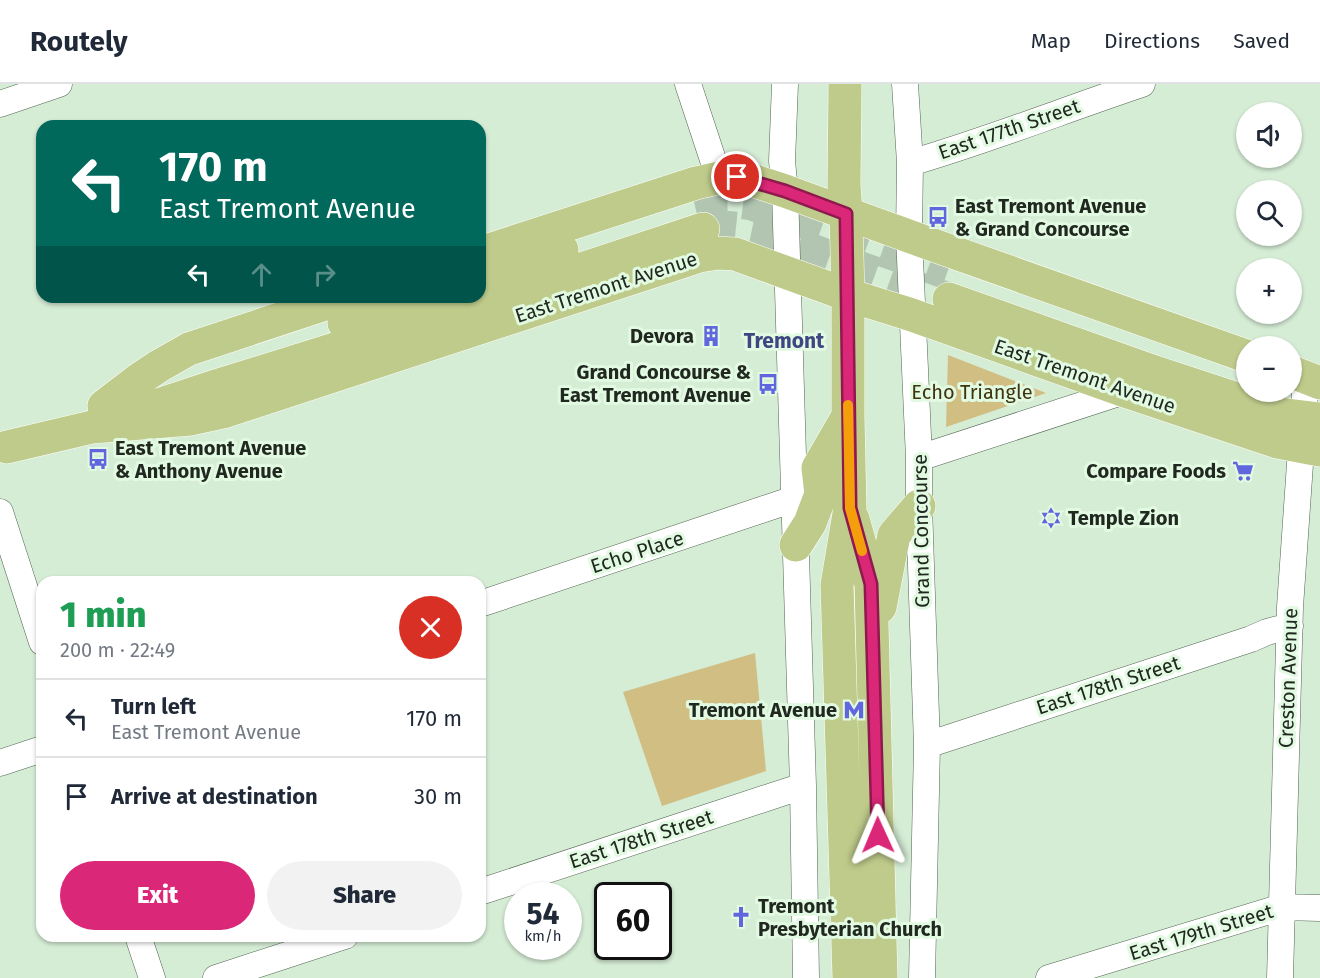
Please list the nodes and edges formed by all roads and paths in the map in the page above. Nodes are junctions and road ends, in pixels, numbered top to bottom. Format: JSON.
{"nodes":[{"id":1,"x":59,"y":84,"type":"edge"},
{"id":2,"x":688,"y":84,"type":"edge"},
{"id":3,"x":785,"y":84,"type":"edge"},
{"id":4,"x":845,"y":84,"type":"edge"},
{"id":5,"x":905,"y":84,"type":"edge"},
{"id":6,"x":1142,"y":84,"type":"edge"},
{"id":7,"x":0,"y":104,"type":"edge"},
{"id":8,"x":910,"y":163,"type":"junction"},
{"id":9,"x":718,"y":178,"type":"junction"},
{"id":10,"x":785,"y":191,"type":"junction"},
{"id":11,"x":846,"y":214,"type":"junction"},
{"id":12,"x":909,"y":236,"type":"junction"},
{"id":13,"x":486,"y":251,"type":"edge"},
{"id":14,"x":787,"y":272,"type":"junction"},
{"id":15,"x":486,"y":276,"type":"edge"},
{"id":16,"x":848,"y":294,"type":"junction"},
{"id":17,"x":486,"y":298,"type":"edge"},
{"id":18,"x":328,"y":303,"type":"edge"},
{"id":19,"x":406,"y":303,"type":"edge"},
{"id":20,"x":472,"y":303,"type":"edge"},
{"id":21,"x":912,"y":315,"type":"junction"},
{"id":22,"x":1236,"y":352,"type":"edge"},
{"id":23,"x":1236,"y":380,"type":"edge"},
{"id":24,"x":1125,"y":391,"type":"junction"},
{"id":25,"x":1236,"y":399,"type":"edge"},
{"id":26,"x":1246,"y":402,"type":"edge"},
{"id":27,"x":1296,"y":402,"type":"edge"},
{"id":28,"x":1309,"y":410,"type":"edge"},
{"id":29,"x":848,"y":416,"type":"junction"},
{"id":30,"x":98,"y":417,"type":"junction"},
{"id":31,"x":4,"y":449,"type":"edge"},
{"id":32,"x":919,"y":458,"type":"junction"},
{"id":33,"x":794,"y":500,"type":"junction"},
{"id":34,"x":919,"y":506,"type":"junction"},
{"id":35,"x":850,"y":508,"type":"junction"},
{"id":36,"x":0,"y":512,"type":"edge"},
{"id":37,"x":796,"y":545,"type":"junction"},
{"id":38,"x":486,"y":602,"type":"edge"},
{"id":39,"x":36,"y":623,"type":"edge"},
{"id":40,"x":1290,"y":626,"type":"junction"},
{"id":41,"x":873,"y":644,"type":"junction"},
{"id":42,"x":927,"y":745,"type":"junction"},
{"id":43,"x":36,"y":751,"type":"edge"},
{"id":44,"x":0,"y":763,"type":"edge"},
{"id":45,"x":803,"y":786,"type":"junction"},
{"id":46,"x":486,"y":890,"type":"edge"},
{"id":47,"x":1282,"y":907,"type":"junction"},
{"id":48,"x":1320,"y":908,"type":"edge"},
{"id":49,"x":140,"y":942,"type":"edge"},
{"id":50,"x":327,"y":942,"type":"edge"},
{"id":51,"x":152,"y":978,"type":"edge"},
{"id":52,"x":216,"y":978,"type":"edge"},
{"id":53,"x":807,"y":978,"type":"edge"},
{"id":54,"x":849,"y":978,"type":"edge"},
{"id":55,"x":881,"y":978,"type":"edge"},
{"id":56,"x":922,"y":978,"type":"edge"},
{"id":57,"x":1049,"y":978,"type":"edge"},
{"id":58,"x":1280,"y":978,"type":"edge"}],
"edges":[{"from":1,"to":7,"type":"street"},
{"from":2,"to":9,"type":"street"},
{"from":3,"to":10,"type":"street"},
{"from":4,"to":11,"type":"main road"},
{"from":5,"to":8,"type":"street","name":"Grand Concourse"},
{"from":6,"to":8,"type":"street","name":"East 177th Street"},
{"from":8,"to":12,"type":"street","name":"Grand Concourse"},
{"from":9,"to":10,"type":"main road"},
{"from":9,"to":13,"type":"main road"},
{"from":10,"to":11,"type":"main road"},
{"from":10,"to":14,"type":"street"},
{"from":11,"to":12,"type":"main road"},
{"from":11,"to":16,"type":"main road"},
{"from":12,"to":21,"type":"street","name":"Grand Concourse"},
{"from":12,"to":22,"type":"main road"},
{"from":14,"to":16,"type":"main road","name":"East Tremont Avenue"},
{"from":14,"to":30,"type":"main road","name":"East Tremont Avenue"},
{"from":14,"to":33,"type":"street"},
{"from":15,"to":17,"type":"main road","name":"East Tremont Avenue"},
{"from":16,"to":21,"type":"main road","name":"East Tremont Avenue"},
{"from":16,"to":29,"type":"main road"},
{"from":18,"to":30,"type":"main road","name":"East Tremont Avenue"},
{"from":19,"to":30,"type":"main road","name":"East Tremont Avenue"},
{"from":20,"to":30,"type":"main road","name":"East Tremont Avenue"},
{"from":21,"to":24,"type":"main road","name":"East Tremont Avenue"},
{"from":21,"to":32,"type":"street","name":"Grand Concourse"},
{"from":23,"to":25,"type":"main road","name":"East Tremont Avenue"},
{"from":24,"to":28,"type":"main road","name":"East Tremont Avenue"},
{"from":24,"to":32,"type":"street"},
{"from":26,"to":28,"type":"main road","name":"East Tremont Avenue"},
{"from":27,"to":28,"type":"main road"},
{"from":28,"to":40,"type":"street","name":"Creston Avenue"},
{"from":29,"to":35,"type":"main road"},
{"from":29,"to":37,"type":"main road"},
{"from":30,"to":31,"type":"main road","name":"East Tremont Avenue"},
{"from":32,"to":34,"type":"street","name":"Grand Concourse"},
{"from":33,"to":37,"type":"street"},
{"from":33,"to":38,"type":"street","name":"Echo Place"},
{"from":34,"to":41,"type":"main road"},
{"from":34,"to":42,"type":"street","name":"Grand Concourse"},
{"from":35,"to":41,"type":"main road"},
{"from":35,"to":54,"type":"main road"},
{"from":36,"to":39,"type":"street"},
{"from":37,"to":45,"type":"street"},
{"from":40,"to":42,"type":"street","name":"East 178th Street"},
{"from":40,"to":47,"type":"street","name":"Creston Avenue"},
{"from":41,"to":55,"type":"main road"},
{"from":42,"to":56,"type":"street","name":"Grand Concourse"},
{"from":43,"to":44,"type":"street"},
{"from":45,"to":46,"type":"street","name":"East 178th Street"},
{"from":45,"to":53,"type":"street"},
{"from":47,"to":48,"type":"street","name":"East 179th Street"},
{"from":47,"to":57,"type":"street","name":"East 179th Street"},
{"from":47,"to":58,"type":"street","name":"Creston Avenue"},
{"from":49,"to":51,"type":"street"},
{"from":50,"to":52,"type":"street"}]}
